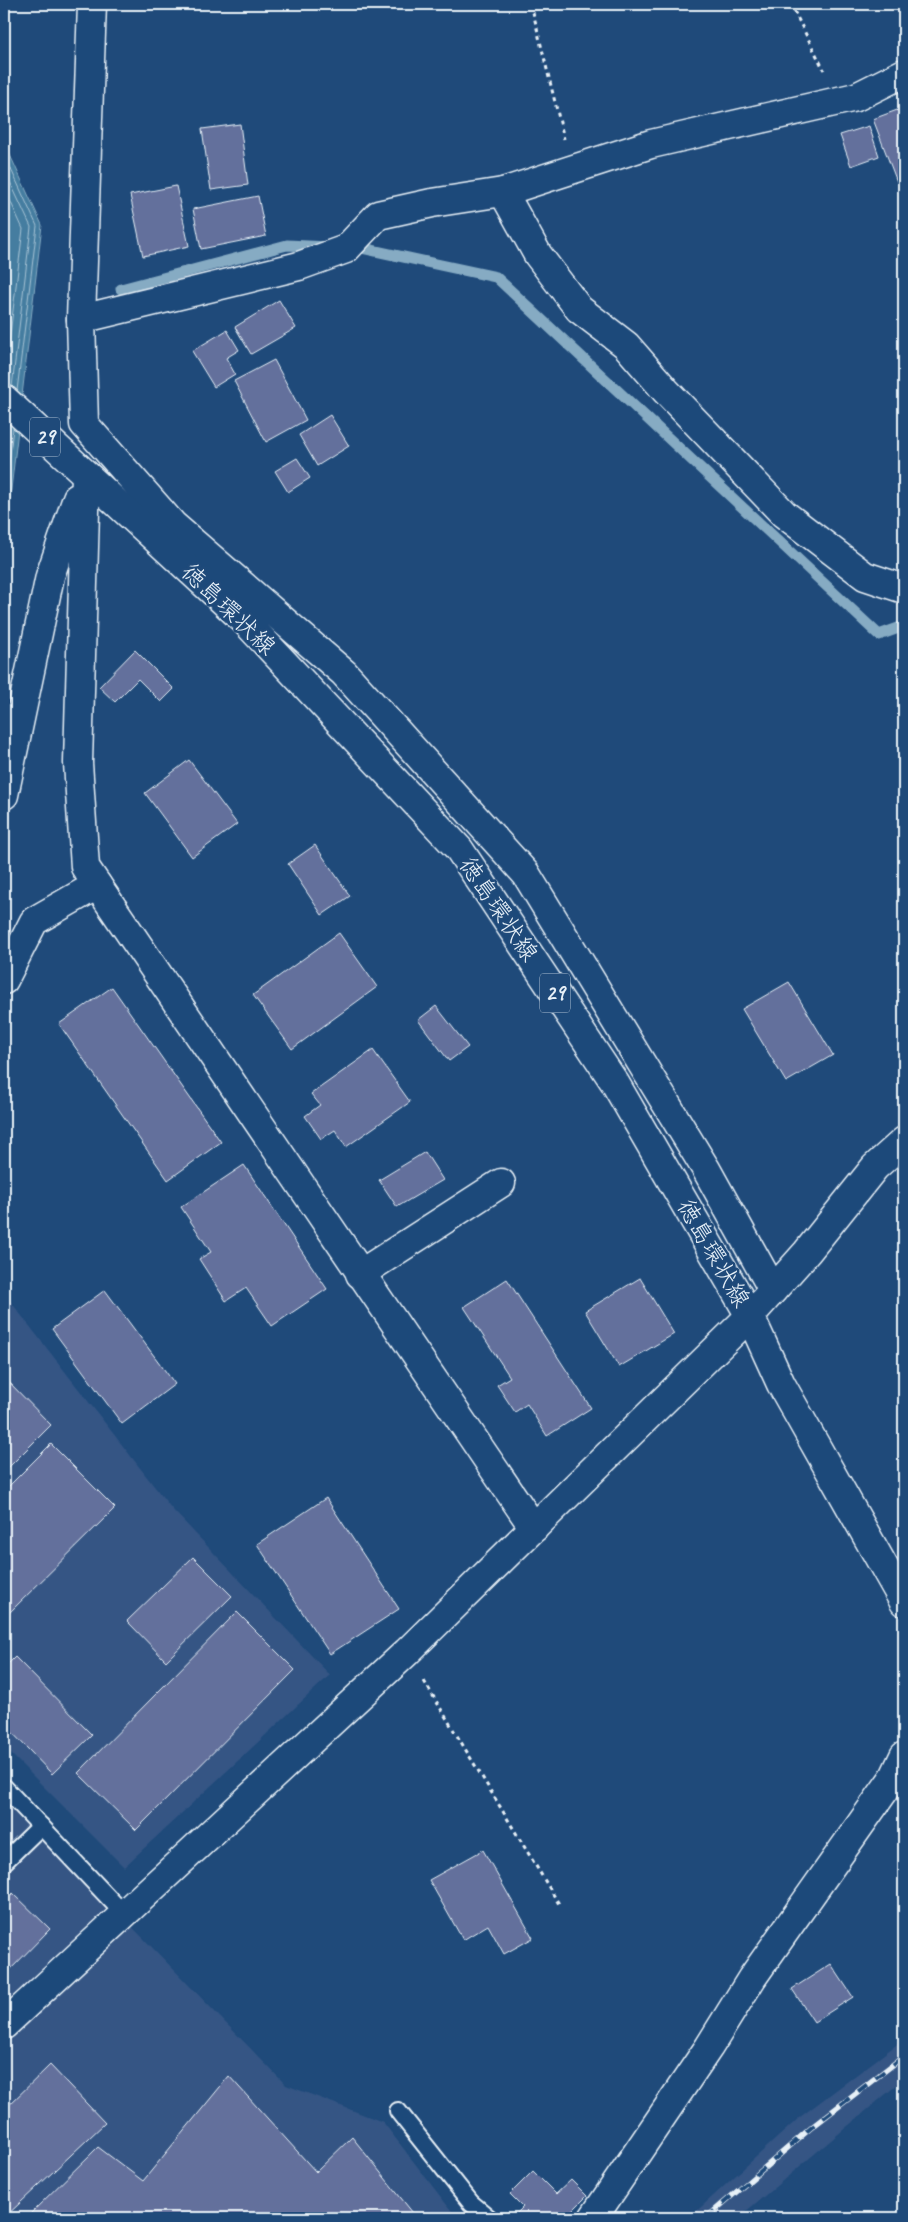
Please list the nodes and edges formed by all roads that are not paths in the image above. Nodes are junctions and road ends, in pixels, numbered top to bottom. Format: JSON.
{"nodes":[{"id":1,"x":92,"y":4,"type":"edge"},
{"id":2,"x":904,"y":73,"type":"edge"},
{"id":3,"x":503,"y":192,"type":"junction"},
{"id":4,"x":82,"y":319,"type":"junction"},
{"id":5,"x":4,"y":399,"type":"edge"},
{"id":6,"x":86,"y":475,"type":"junction"},
{"id":7,"x":904,"y":589,"type":"edge"},
{"id":8,"x":4,"y":795,"type":"edge"},
{"id":9,"x":97,"y":885,"type":"junction"},
{"id":10,"x":4,"y":980,"type":"edge"},
{"id":11,"x":904,"y":1141,"type":"edge"},
{"id":12,"x":501,"y":1183,"type":"dead end"},
{"id":13,"x":360,"y":1274,"type":"junction"},
{"id":14,"x":773,"y":1290,"type":"junction"},
{"id":15,"x":750,"y":1316,"type":"junction"},
{"id":16,"x":534,"y":1528,"type":"junction"},
{"id":17,"x":904,"y":1602,"type":"edge"},
{"id":18,"x":901,"y":1767,"type":"edge"},
{"id":19,"x":4,"y":1787,"type":"edge"},
{"id":20,"x":41,"y":1826,"type":"junction"},
{"id":21,"x":4,"y":1862,"type":"edge"},
{"id":22,"x":124,"y":1914,"type":"junction"},
{"id":23,"x":4,"y":2025,"type":"edge"},
{"id":24,"x":398,"y":2111,"type":"dead end"},
{"id":25,"x":489,"y":2218,"type":"edge"},
{"id":26,"x":593,"y":2218,"type":"edge"}],
"edges":[{"from":1,"to":4,"type":"street"},
{"from":2,"to":3,"type":"street"},
{"from":3,"to":4,"type":"street"},
{"from":3,"to":7,"type":"street"},
{"from":4,"to":14,"type":"street"},
{"from":5,"to":6,"type":"street","name":"徳島環状線","number":"29"},
{"from":6,"to":8,"type":"street"},
{"from":6,"to":9,"type":"street"},
{"from":6,"to":15,"type":"street","name":"徳島環状線","number":"29"},
{"from":9,"to":10,"type":"street"},
{"from":9,"to":13,"type":"street"},
{"from":11,"to":14,"type":"street"},
{"from":12,"to":13,"type":"street"},
{"from":13,"to":16,"type":"street"},
{"from":14,"to":15,"type":"street"},
{"from":15,"to":16,"type":"street"},
{"from":15,"to":17,"type":"street","name":"徳島環状線","number":"29"},
{"from":16,"to":22,"type":"street"},
{"from":18,"to":26,"type":"street"},
{"from":19,"to":20,"type":"lane"},
{"from":20,"to":21,"type":"lane"},
{"from":20,"to":22,"type":"lane"},
{"from":22,"to":23,"type":"street"},
{"from":24,"to":25,"type":"lane"}]}
